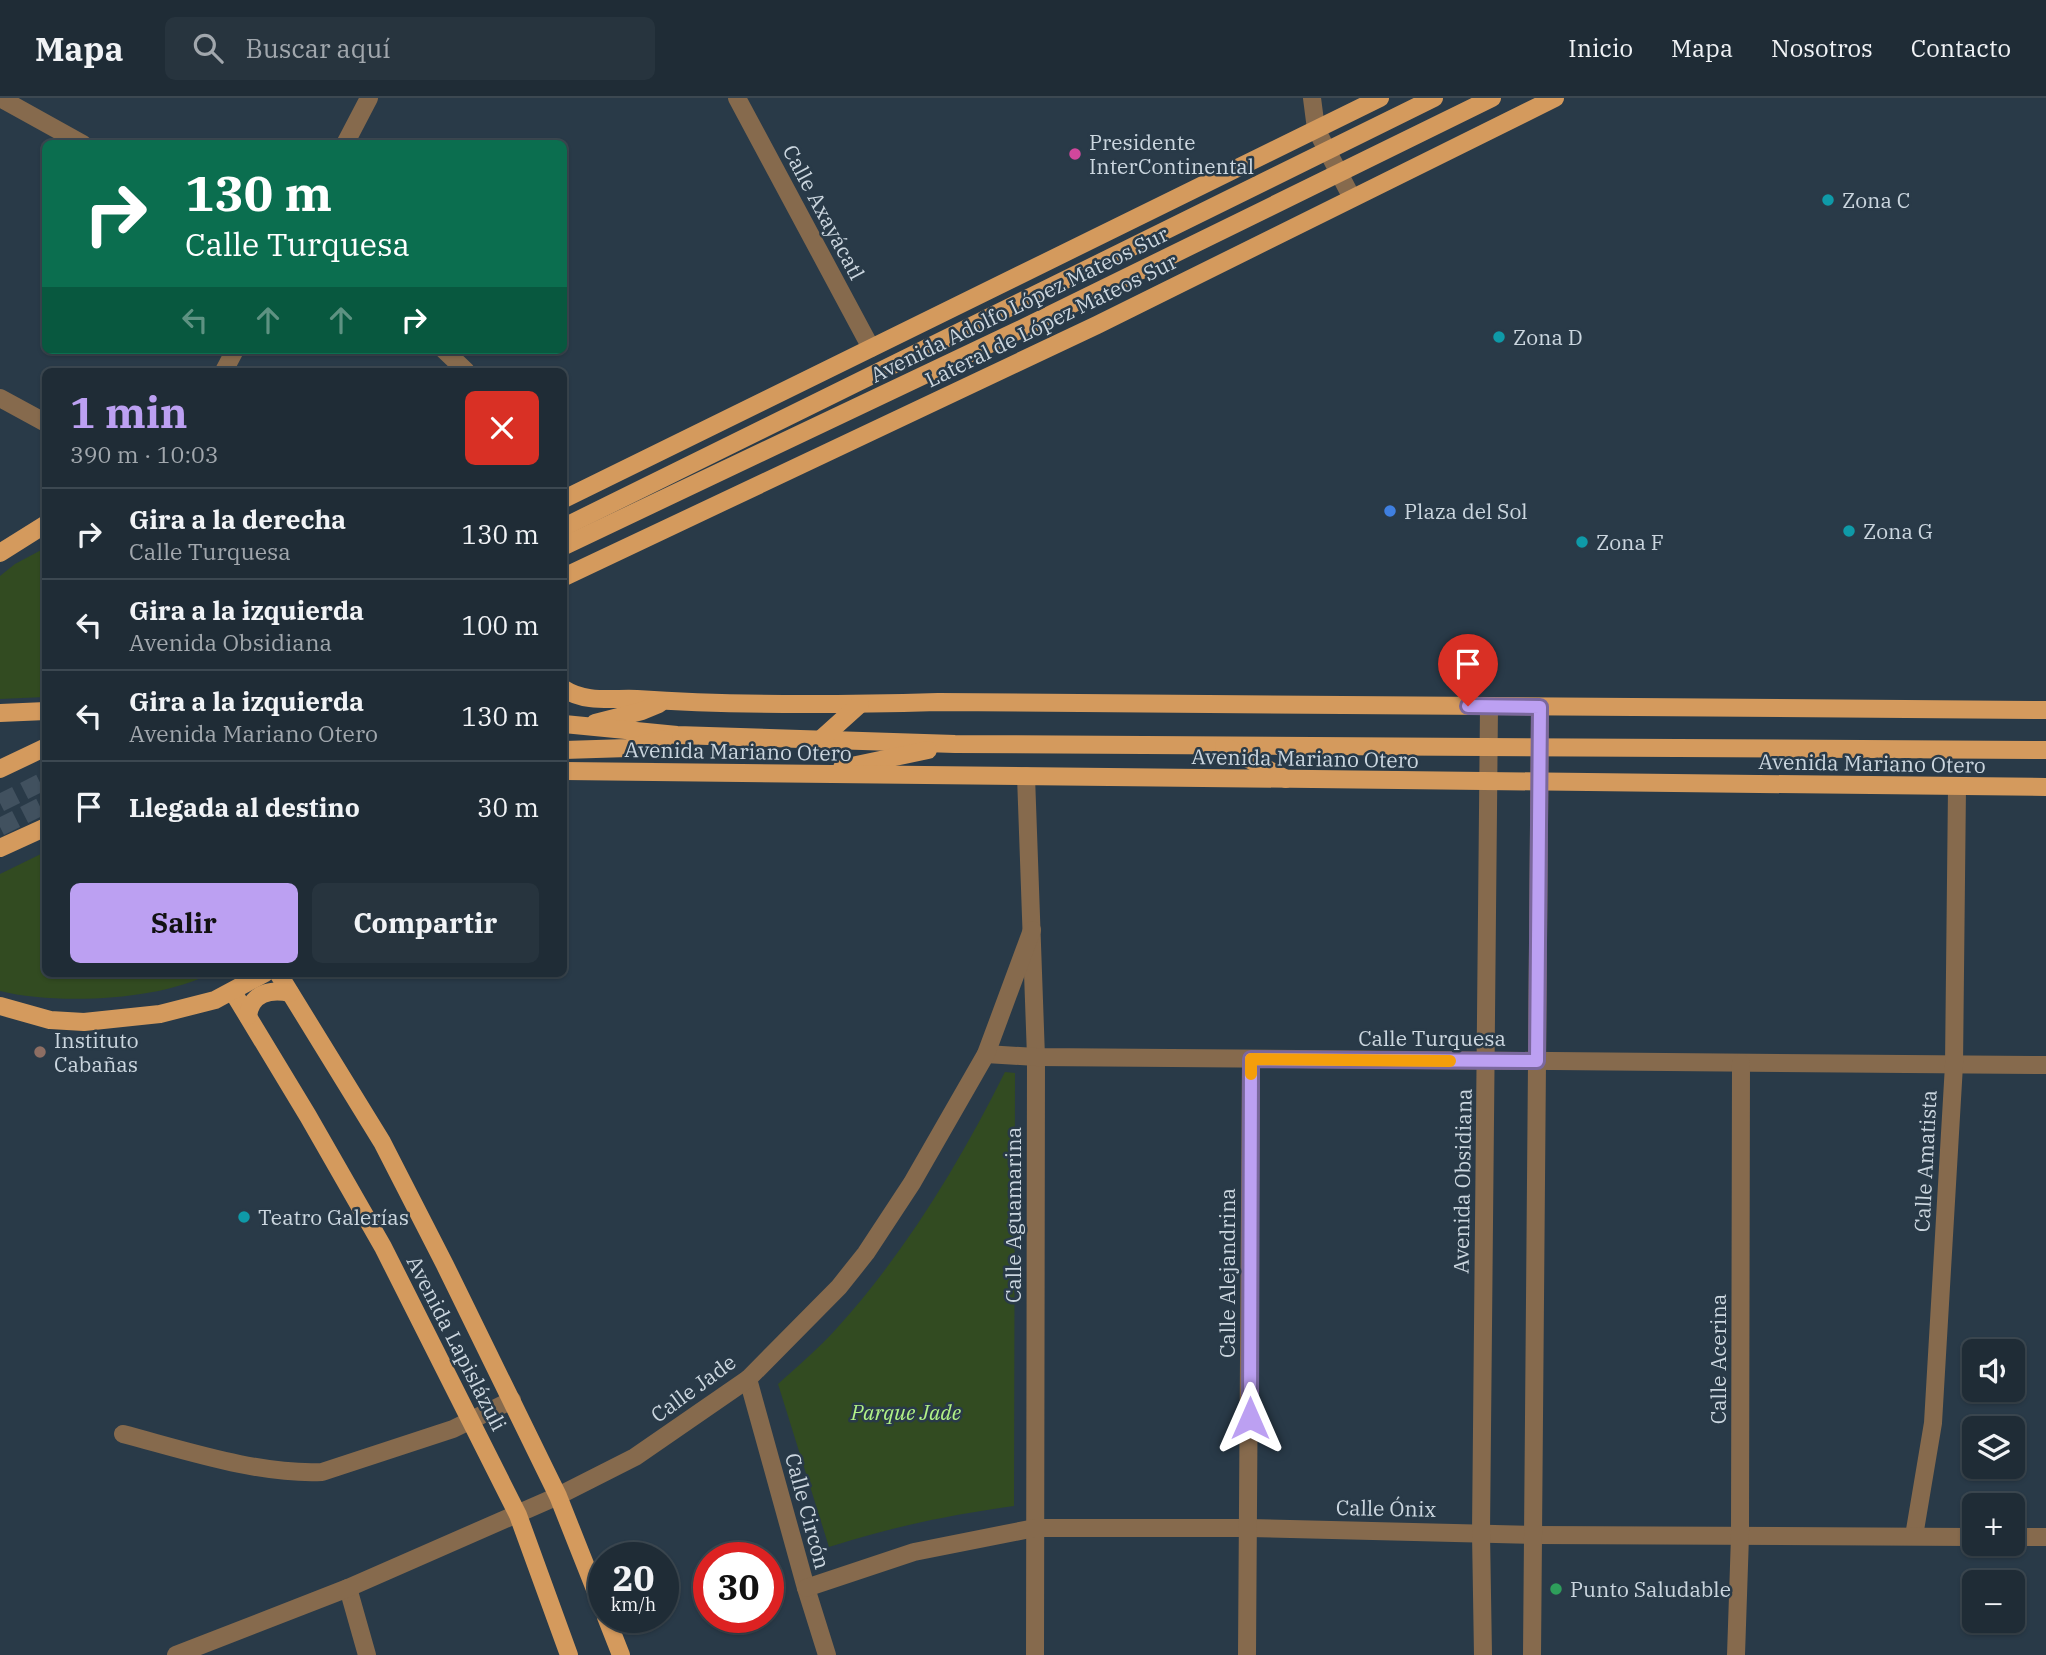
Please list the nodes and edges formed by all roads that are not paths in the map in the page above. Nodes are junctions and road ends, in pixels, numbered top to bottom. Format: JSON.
{"nodes":[{"id":1,"x":0,"y":98,"type":"edge"},
{"id":2,"x":369,"y":98,"type":"edge"},
{"id":3,"x":737,"y":98,"type":"edge"},
{"id":4,"x":1312,"y":98,"type":"edge"},
{"id":5,"x":1380,"y":98,"type":"edge"},
{"id":6,"x":1434,"y":98,"type":"edge"},
{"id":7,"x":1492,"y":98,"type":"edge"},
{"id":8,"x":1555,"y":98,"type":"edge"},
{"id":9,"x":1316,"y":129,"type":"junction"},
{"id":10,"x":76,"y":140,"type":"edge"},
{"id":11,"x":347,"y":140,"type":"edge"},
{"id":12,"x":1328,"y":150,"type":"junction"},
{"id":13,"x":1340,"y":173,"type":"junction"},
{"id":14,"x":1352,"y":198,"type":"junction"},
{"id":15,"x":871,"y":348,"type":"junction"},
{"id":16,"x":448,"y":354,"type":"edge"},
{"id":17,"x":463,"y":368,"type":"edge"},
{"id":18,"x":0,"y":398,"type":"edge"},
{"id":19,"x":42,"y":421,"type":"edge"},
{"id":20,"x":567,"y":498,"type":"edge"},
{"id":21,"x":42,"y":526,"type":"edge"},
{"id":22,"x":567,"y":526,"type":"edge"},
{"id":23,"x":567,"y":545,"type":"edge"},
{"id":24,"x":0,"y":552,"type":"edge"},
{"id":25,"x":567,"y":576,"type":"edge"},
{"id":26,"x":567,"y":690,"type":"edge"},
{"id":27,"x":662,"y":702,"type":"junction"},
{"id":28,"x":860,"y":704,"type":"junction"},
{"id":29,"x":1489,"y":706,"type":"junction"},
{"id":30,"x":1540,"y":707,"type":"junction"},
{"id":31,"x":2046,"y":710,"type":"edge"},
{"id":32,"x":42,"y":711,"type":"edge"},
{"id":33,"x":0,"y":713,"type":"edge"},
{"id":34,"x":572,"y":725,"type":"edge"},
{"id":35,"x":677,"y":735,"type":"junction"},
{"id":36,"x":820,"y":740,"type":"junction"},
{"id":37,"x":955,"y":744,"type":"junction"},
{"id":38,"x":1222,"y":745,"type":"junction"},
{"id":39,"x":1489,"y":746,"type":"junction"},
{"id":40,"x":1539,"y":746,"type":"junction"},
{"id":41,"x":42,"y":749,"type":"edge"},
{"id":42,"x":567,"y":750,"type":"edge"},
{"id":43,"x":2046,"y":750,"type":"edge"},
{"id":44,"x":0,"y":769,"type":"edge"},
{"id":45,"x":567,"y":771,"type":"edge"},
{"id":46,"x":808,"y":775,"type":"junction"},
{"id":47,"x":1026,"y":776,"type":"junction"},
{"id":48,"x":1289,"y":781,"type":"junction"},
{"id":49,"x":1489,"y":783,"type":"junction"},
{"id":50,"x":1539,"y":783,"type":"junction"},
{"id":51,"x":1957,"y":787,"type":"junction"},
{"id":52,"x":2046,"y":787,"type":"edge"},
{"id":53,"x":42,"y":829,"type":"edge"},
{"id":54,"x":0,"y":848,"type":"edge"},
{"id":55,"x":1032,"y":930,"type":"junction"},
{"id":56,"x":258,"y":977,"type":"edge"},
{"id":57,"x":280,"y":977,"type":"edge"},
{"id":58,"x":233,"y":992,"type":"junction"},
{"id":59,"x":290,"y":993,"type":"junction"},
{"id":60,"x":0,"y":1006,"type":"edge"},
{"id":61,"x":248,"y":1016,"type":"junction"},
{"id":62,"x":986,"y":1054,"type":"junction"},
{"id":63,"x":1036,"y":1058,"type":"junction"},
{"id":64,"x":1251,"y":1059,"type":"junction"},
{"id":65,"x":1486,"y":1061,"type":"junction"},
{"id":66,"x":1537,"y":1061,"type":"junction"},
{"id":67,"x":1741,"y":1063,"type":"junction"},
{"id":68,"x":1954,"y":1065,"type":"junction"},
{"id":69,"x":2046,"y":1065,"type":"edge"},
{"id":70,"x":748,"y":1379,"type":"junction"},
{"id":71,"x":512,"y":1400,"type":"junction"},
{"id":72,"x":471,"y":1420,"type":"junction"},
{"id":73,"x":123,"y":1434,"type":"dead end"},
{"id":74,"x":558,"y":1496,"type":"junction"},
{"id":75,"x":518,"y":1515,"type":"junction"},
{"id":76,"x":1035,"y":1528,"type":"junction"},
{"id":77,"x":1249,"y":1528,"type":"junction"},
{"id":78,"x":1481,"y":1533,"type":"junction"},
{"id":79,"x":1534,"y":1535,"type":"junction"},
{"id":80,"x":1740,"y":1536,"type":"junction"},
{"id":81,"x":1914,"y":1536,"type":"junction"},
{"id":82,"x":1962,"y":1536,"type":"edge"},
{"id":83,"x":2025,"y":1537,"type":"edge"},
{"id":84,"x":2046,"y":1537,"type":"edge"},
{"id":85,"x":588,"y":1572,"type":"edge"},
{"id":86,"x":348,"y":1588,"type":"junction"},
{"id":87,"x":806,"y":1588,"type":"junction"},
{"id":88,"x":612,"y":1633,"type":"edge"},
{"id":89,"x":176,"y":1655,"type":"edge"},
{"id":90,"x":367,"y":1655,"type":"edge"},
{"id":91,"x":569,"y":1655,"type":"edge"},
{"id":92,"x":621,"y":1655,"type":"edge"},
{"id":93,"x":827,"y":1655,"type":"edge"},
{"id":94,"x":1035,"y":1655,"type":"edge"},
{"id":95,"x":1247,"y":1655,"type":"edge"},
{"id":96,"x":1483,"y":1655,"type":"edge"},
{"id":97,"x":1532,"y":1655,"type":"edge"},
{"id":98,"x":1736,"y":1655,"type":"edge"}],
"edges":[{"from":1,"to":10,"type":"street"},
{"from":2,"to":11,"type":"street"},
{"from":3,"to":15,"type":"street","name":"Calle Axayácatl"},
{"from":4,"to":9,"type":"street"},
{"from":5,"to":9,"type":"main road"},
{"from":6,"to":12,"type":"main road","name":"Avenida Adolfo López Mateos Sur"},
{"from":7,"to":13,"type":"main road","name":"Avenida Adolfo López Mateos Sur"},
{"from":8,"to":14,"type":"main road","name":"Lateral de López Mateos Sur"},
{"from":9,"to":12,"type":"street"},
{"from":9,"to":15,"type":"main road"},
{"from":12,"to":13,"type":"street"},
{"from":12,"to":22,"type":"main road","name":"Avenida Adolfo López Mateos Sur"},
{"from":13,"to":14,"type":"street"},
{"from":13,"to":23,"type":"main road","name":"Avenida Adolfo López Mateos Sur"},
{"from":14,"to":25,"type":"main road","name":"Lateral de López Mateos Sur"},
{"from":15,"to":20,"type":"main road"},
{"from":16,"to":17,"type":"street"},
{"from":18,"to":19,"type":"street"},
{"from":21,"to":24,"type":"main road"},
{"from":26,"to":27,"type":"main road"},
{"from":27,"to":28,"type":"main road"},
{"from":27,"to":34,"type":"main road"},
{"from":28,"to":29,"type":"main road"},
{"from":28,"to":36,"type":"main road"},
{"from":29,"to":30,"type":"main road"},
{"from":29,"to":39,"type":"street","name":"Avenida Obsidiana"},
{"from":30,"to":31,"type":"main road"},
{"from":30,"to":40,"type":"street"},
{"from":32,"to":33,"type":"main road"},
{"from":34,"to":35,"type":"main road","name":"Avenida Mariano Otero"},
{"from":35,"to":36,"type":"main road","name":"Avenida Mariano Otero"},
{"from":35,"to":42,"type":"main road","name":"Avenida Mariano Otero"},
{"from":36,"to":37,"type":"main road","name":"Avenida Mariano Otero"},
{"from":37,"to":38,"type":"main road","name":"Avenida Mariano Otero"},
{"from":37,"to":46,"type":"main road"},
{"from":38,"to":39,"type":"main road","name":"Avenida Mariano Otero"},
{"from":38,"to":48,"type":"main road"},
{"from":39,"to":40,"type":"main road","name":"Avenida Mariano Otero"},
{"from":39,"to":49,"type":"street","name":"Avenida Obsidiana"},
{"from":40,"to":43,"type":"main road","name":"Avenida Mariano Otero"},
{"from":40,"to":50,"type":"street"},
{"from":41,"to":44,"type":"main road"},
{"from":45,"to":46,"type":"main road","name":"Avenida Mariano Otero"},
{"from":46,"to":47,"type":"main road","name":"Avenida Mariano Otero"},
{"from":47,"to":48,"type":"main road","name":"Avenida Mariano Otero"},
{"from":47,"to":55,"type":"street","name":"Calle Aguamarina"},
{"from":48,"to":49,"type":"main road","name":"Avenida Mariano Otero"},
{"from":49,"to":50,"type":"main road","name":"Avenida Mariano Otero"},
{"from":49,"to":65,"type":"street","name":"Avenida Obsidiana"},
{"from":50,"to":51,"type":"main road","name":"Avenida Mariano Otero"},
{"from":50,"to":66,"type":"street"},
{"from":51,"to":52,"type":"main road","name":"Avenida Mariano Otero"},
{"from":51,"to":68,"type":"street","name":"Calle Amatista"},
{"from":53,"to":54,"type":"main road"},
{"from":55,"to":62,"type":"street","name":"Calle Jade"},
{"from":55,"to":63,"type":"street","name":"Calle Aguamarina"},
{"from":56,"to":58,"type":"main road"},
{"from":57,"to":59,"type":"main road","name":"Avenida Lapislázuli"},
{"from":58,"to":60,"type":"main road"},
{"from":58,"to":61,"type":"main road","name":"Avenida Lapislázuli"},
{"from":59,"to":61,"type":"main road"},
{"from":59,"to":71,"type":"main road","name":"Avenida Lapislázuli"},
{"from":61,"to":72,"type":"main road","name":"Avenida Lapislázuli"},
{"from":62,"to":63,"type":"street","name":"Calle Turquesa"},
{"from":62,"to":70,"type":"street","name":"Calle Jade"},
{"from":63,"to":64,"type":"street","name":"Calle Turquesa"},
{"from":63,"to":76,"type":"street","name":"Calle Aguamarina"},
{"from":64,"to":65,"type":"street","name":"Calle Turquesa"},
{"from":64,"to":77,"type":"street","name":"Calle Alejandrina"},
{"from":65,"to":66,"type":"street","name":"Calle Turquesa"},
{"from":65,"to":78,"type":"street","name":"Avenida Obsidiana"},
{"from":66,"to":67,"type":"street","name":"Calle Turquesa"},
{"from":66,"to":79,"type":"street"},
{"from":67,"to":68,"type":"street","name":"Calle Turquesa"},
{"from":67,"to":80,"type":"street","name":"Calle Acerina"},
{"from":68,"to":69,"type":"street","name":"Calle Turquesa"},
{"from":68,"to":81,"type":"street","name":"Calle Amatista"},
{"from":70,"to":74,"type":"street","name":"Calle Jade"},
{"from":70,"to":87,"type":"street","name":"Calle Circón"},
{"from":71,"to":72,"type":"street"},
{"from":71,"to":74,"type":"main road","name":"Avenida Lapislázuli"},
{"from":72,"to":73,"type":"street"},
{"from":72,"to":75,"type":"main road","name":"Avenida Lapislázuli"},
{"from":74,"to":75,"type":"street","name":"Calle Jade"},
{"from":74,"to":85,"type":"main road","name":"Avenida Lapislázuli"},
{"from":75,"to":86,"type":"street","name":"Calle Jade"},
{"from":75,"to":91,"type":"main road","name":"Avenida Lapislázuli"},
{"from":76,"to":77,"type":"street","name":"Calle Ónix"},
{"from":76,"to":87,"type":"street","name":"Calle Ónix"},
{"from":76,"to":94,"type":"street","name":"Calle Aguamarina"},
{"from":77,"to":78,"type":"street","name":"Calle Ónix"},
{"from":77,"to":95,"type":"street","name":"Calle Alejandrina"},
{"from":78,"to":79,"type":"street","name":"Calle Ónix"},
{"from":78,"to":96,"type":"street","name":"Avenida Obsidiana"},
{"from":79,"to":80,"type":"street","name":"Calle Ónix"},
{"from":79,"to":97,"type":"street"},
{"from":80,"to":81,"type":"street","name":"Calle Ónix"},
{"from":80,"to":98,"type":"street","name":"Calle Acerina"},
{"from":81,"to":82,"type":"street","name":"Calle Ónix"},
{"from":83,"to":84,"type":"street"},
{"from":86,"to":89,"type":"street","name":"Calle Jade"},
{"from":86,"to":90,"type":"street"},
{"from":87,"to":93,"type":"street","name":"Calle Circón"},
{"from":88,"to":92,"type":"main road","name":"Avenida Lapislázuli"}]}
